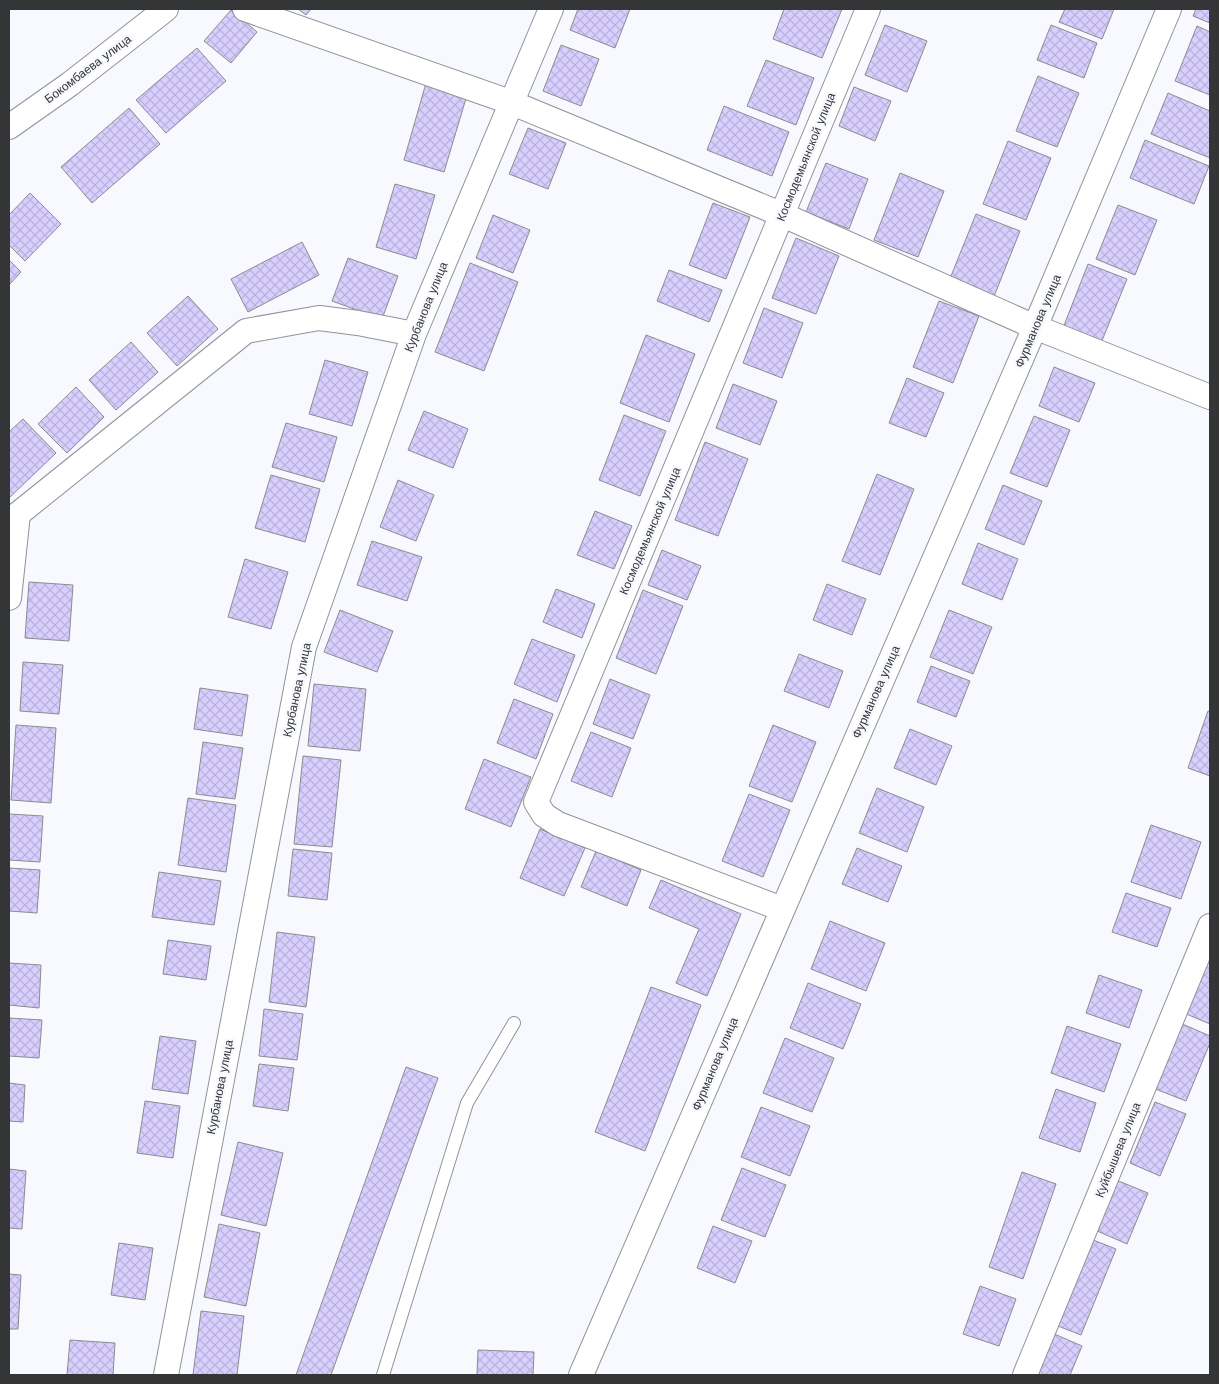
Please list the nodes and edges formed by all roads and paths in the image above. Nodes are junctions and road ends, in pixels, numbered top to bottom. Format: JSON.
{"nodes":[{"id":1,"x":166,"y":9,"type":"edge"},
{"id":2,"x":245,"y":9,"type":"edge"},
{"id":3,"x":551,"y":9,"type":"edge"},
{"id":4,"x":868,"y":9,"type":"edge"},
{"id":5,"x":1169,"y":9,"type":"edge"},
{"id":6,"x":510,"y":102,"type":"junction"},
{"id":7,"x":9,"y":127,"type":"edge"},
{"id":8,"x":783,"y":215,"type":"junction"},
{"id":9,"x":1035,"y":328,"type":"junction"},
{"id":10,"x":414,"y":334,"type":"junction"},
{"id":11,"x":1210,"y":397,"type":"edge"},
{"id":12,"x":14,"y":510,"type":"edge"},
{"id":13,"x":9,"y":598,"type":"edge"},
{"id":14,"x":782,"y":909,"type":"junction"},
{"id":15,"x":1210,"y":926,"type":"edge"},
{"id":16,"x":514,"y":1023,"type":"dead end"},
{"id":17,"x":166,"y":1375,"type":"edge"},
{"id":18,"x":383,"y":1375,"type":"edge"},
{"id":19,"x":582,"y":1375,"type":"edge"},
{"id":20,"x":1025,"y":1375,"type":"edge"}],
"edges":[{"from":1,"to":7,"type":"street","name":"Бокомбаева улица"},
{"from":2,"to":6,"type":"street"},
{"from":3,"to":6,"type":"street","name":"Курбанова улица"},
{"from":4,"to":8,"type":"street","name":"Космодемьянской улица"},
{"from":5,"to":9,"type":"street","name":"Фурманова улица"},
{"from":6,"to":8,"type":"street"},
{"from":6,"to":10,"type":"street","name":"Курбанова улица"},
{"from":8,"to":9,"type":"street"},
{"from":8,"to":14,"type":"street","name":"Космодемьянской улица"},
{"from":9,"to":11,"type":"street"},
{"from":9,"to":14,"type":"street","name":"Фурманова улица"},
{"from":10,"to":12,"type":"street"},
{"from":10,"to":17,"type":"street","name":"Курбанова улица"},
{"from":12,"to":13,"type":"street"},
{"from":14,"to":19,"type":"street","name":"Фурманова улица"},
{"from":15,"to":20,"type":"street","name":"Куйбышева улица"},
{"from":16,"to":18,"type":"lane"}]}
